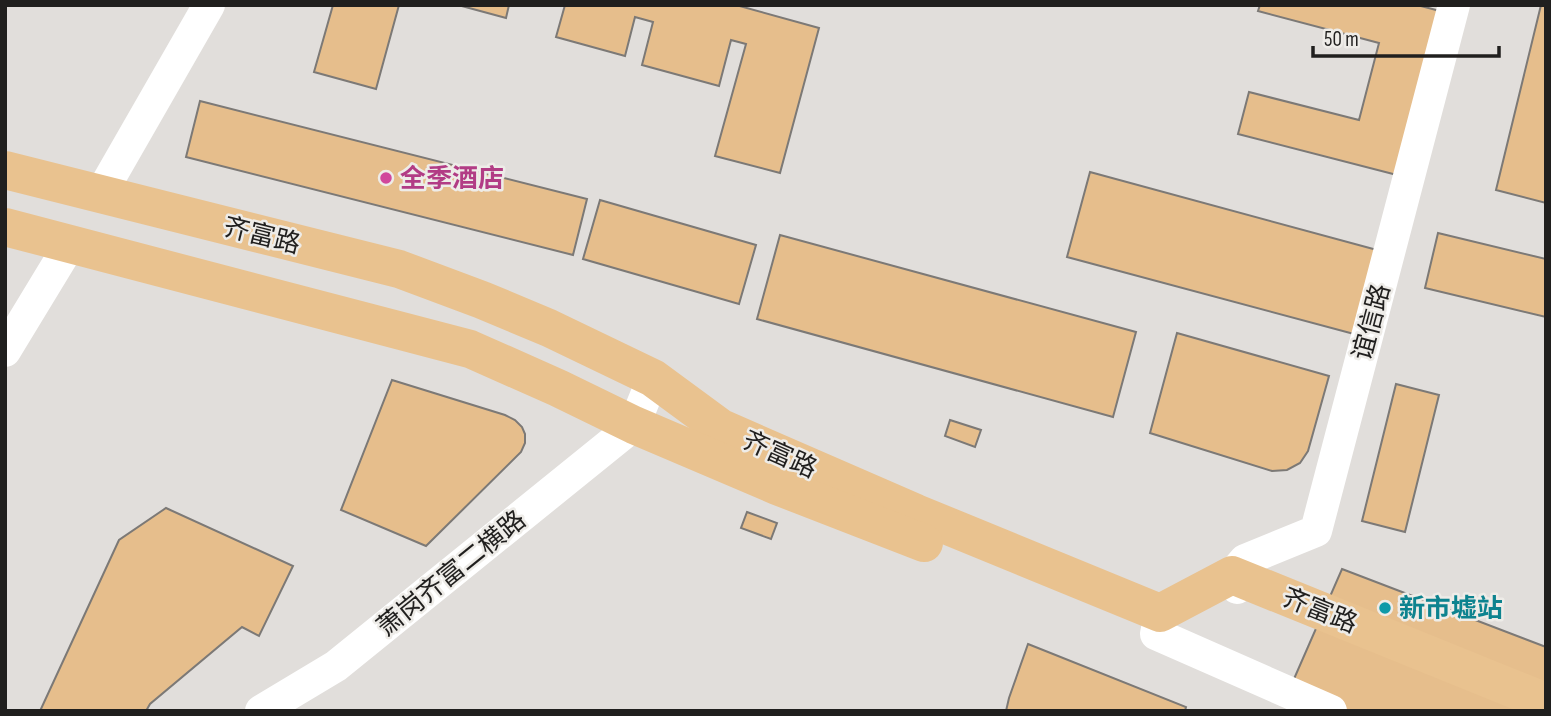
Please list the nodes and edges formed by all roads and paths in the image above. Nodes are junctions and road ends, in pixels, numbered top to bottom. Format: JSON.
{"nodes":[{"id":1,"x":209,"y":5,"type":"edge"},
{"id":2,"x":1454,"y":5,"type":"edge"},
{"id":3,"x":5,"y":170,"type":"edge"},
{"id":4,"x":100,"y":195,"type":"junction"},
{"id":5,"x":5,"y":227,"type":"edge"},
{"id":6,"x":70,"y":243,"type":"junction"},
{"id":7,"x":399,"y":269,"type":"junction"},
{"id":8,"x":383,"y":325,"type":"junction"},
{"id":9,"x":5,"y":351,"type":"edge"},
{"id":10,"x":653,"y":378,"type":"junction"},
{"id":11,"x":634,"y":425,"type":"junction"},
{"id":12,"x":1235,"y":581,"type":"junction"},
{"id":13,"x":1158,"y":623,"type":"junction"},
{"id":14,"x":1546,"y":702,"type":"edge"},
{"id":15,"x":261,"y":711,"type":"edge"},
{"id":16,"x":1331,"y":711,"type":"edge"},
{"id":17,"x":1542,"y":711,"type":"edge"}],
"edges":[{"from":1,"to":4,"type":"street"},
{"from":2,"to":12,"type":"street","name":"谊信路"},
{"from":3,"to":4,"type":"main road","name":"齐富路"},
{"from":4,"to":7,"type":"main road","name":"齐富路"},
{"from":5,"to":6,"type":"main road","name":"齐富路"},
{"from":6,"to":8,"type":"main road","name":"齐富路"},
{"from":6,"to":9,"type":"street"},
{"from":7,"to":8,"type":"main road"},
{"from":7,"to":10,"type":"main road","name":"齐富路"},
{"from":8,"to":11,"type":"main road","name":"齐富路"},
{"from":10,"to":11,"type":"street"},
{"from":10,"to":13,"type":"main road","name":"齐富路"},
{"from":11,"to":13,"type":"main road","name":"齐富路"},
{"from":11,"to":15,"type":"street","name":"萧岗齐富二横路"},
{"from":12,"to":13,"type":"main road"},
{"from":12,"to":14,"type":"main road","name":"齐富路"},
{"from":12,"to":17,"type":"main road","name":"齐富路"},
{"from":13,"to":16,"type":"street"}]}
